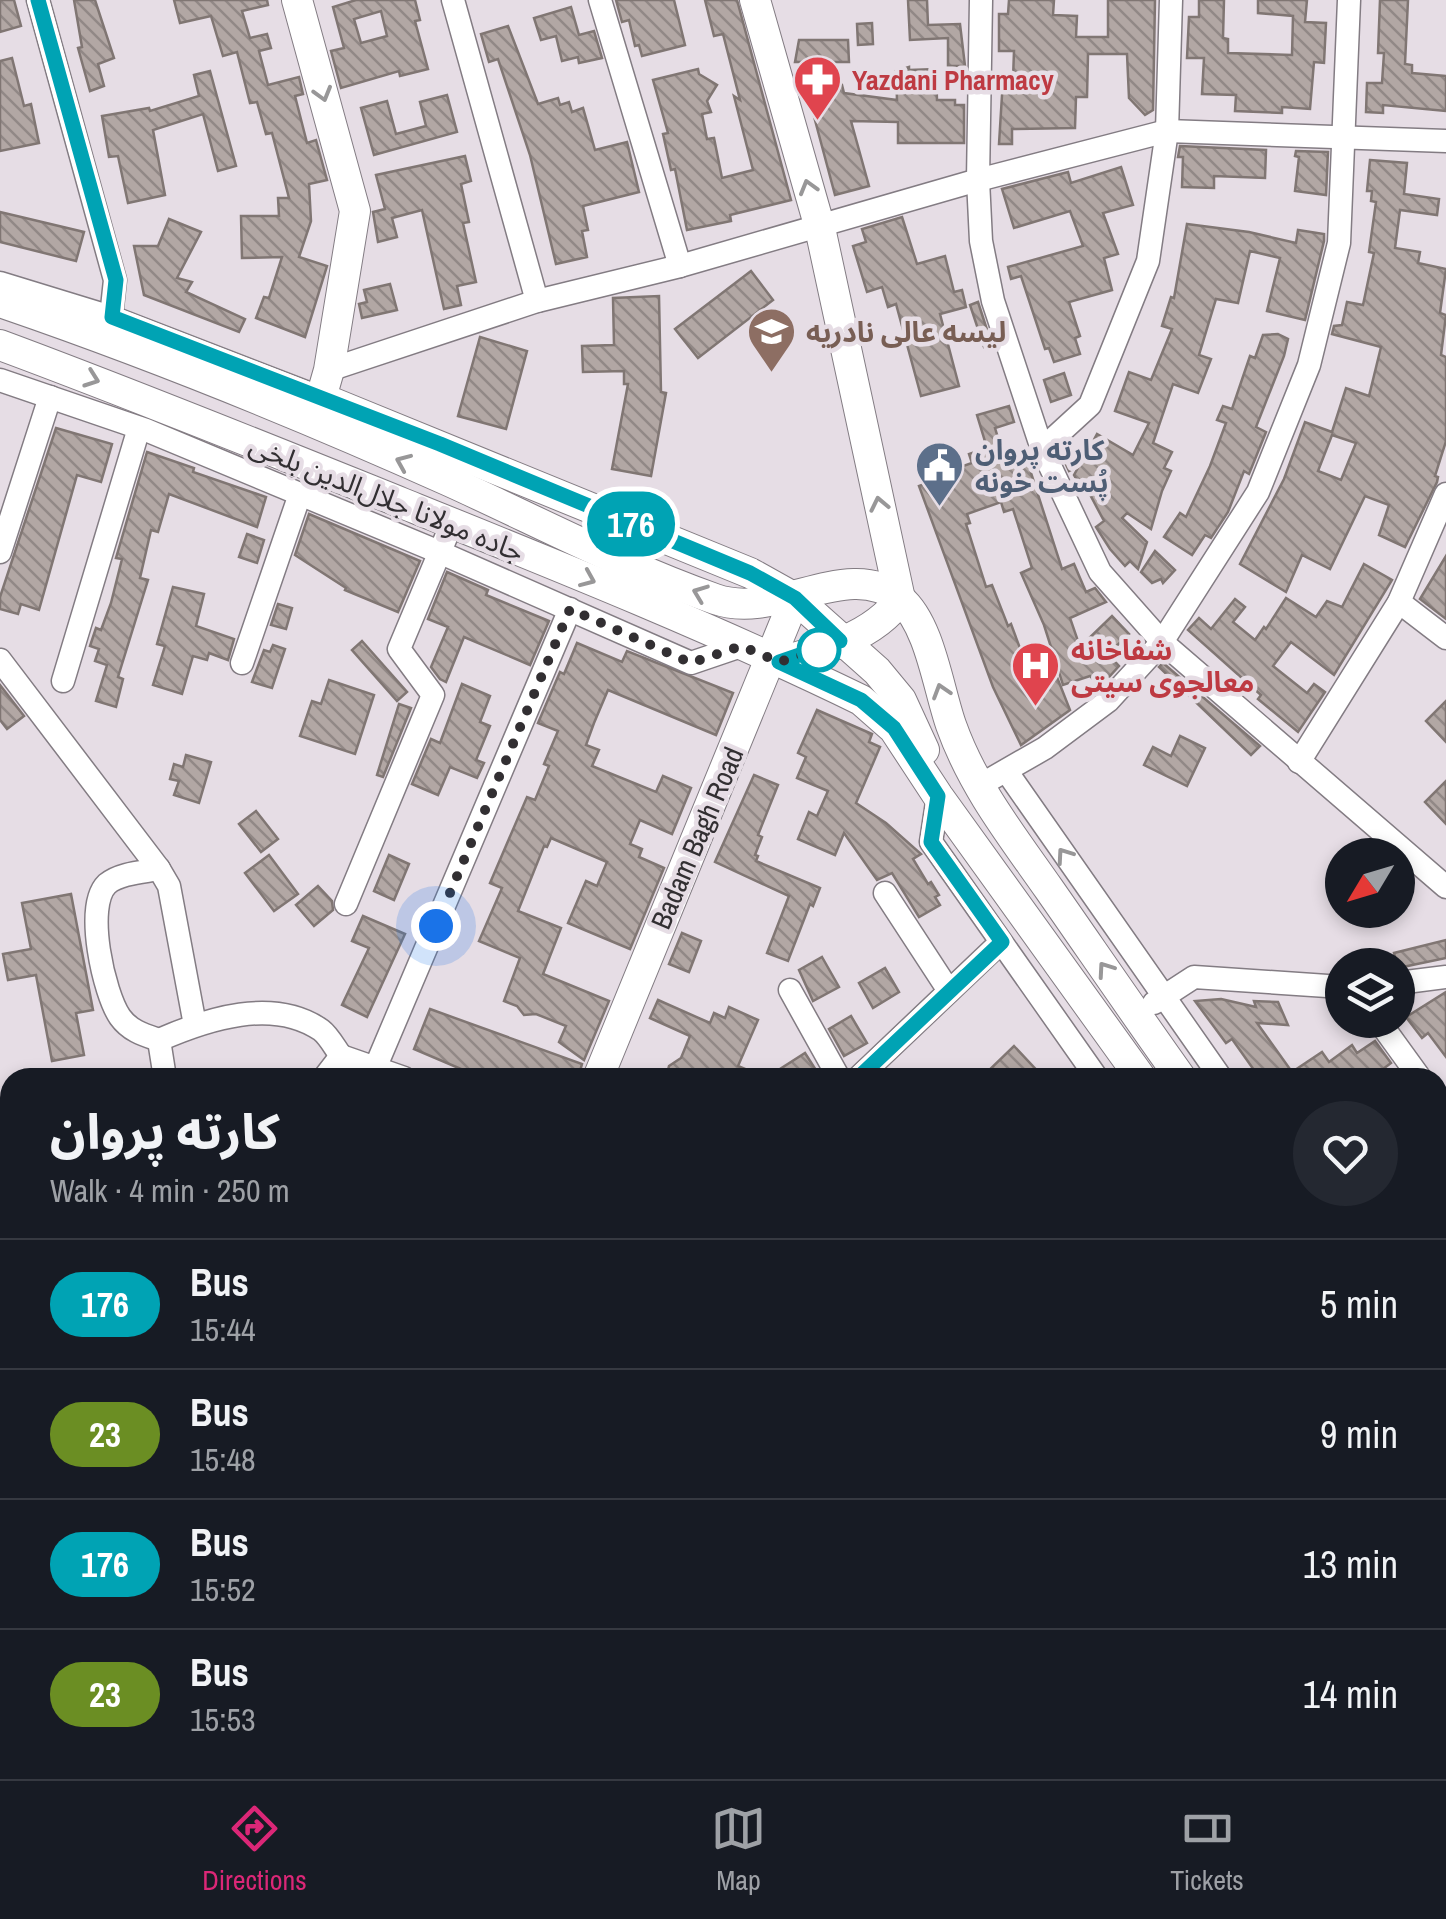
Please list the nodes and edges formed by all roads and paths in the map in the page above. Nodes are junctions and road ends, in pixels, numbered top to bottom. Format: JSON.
{"nodes":[{"id":1,"x":38,"y":0,"type":"edge"},
{"id":2,"x":296,"y":0,"type":"edge"},
{"id":3,"x":453,"y":0,"type":"edge"},
{"id":4,"x":600,"y":0,"type":"edge"},
{"id":5,"x":754,"y":0,"type":"edge"},
{"id":6,"x":981,"y":0,"type":"edge"},
{"id":7,"x":1172,"y":0,"type":"edge"},
{"id":8,"x":1350,"y":0,"type":"edge"},
{"id":9,"x":1167,"y":131,"type":"junction"},
{"id":10,"x":1344,"y":136,"type":"junction"},
{"id":11,"x":1446,"y":142,"type":"edge"},
{"id":12,"x":978,"y":180,"type":"junction"},
{"id":13,"x":820,"y":228,"type":"junction"},
{"id":14,"x":680,"y":266,"type":"junction"},
{"id":15,"x":0,"y":283,"type":"edge"},
{"id":16,"x":537,"y":300,"type":"junction"},
{"id":17,"x":0,"y":302,"type":"edge"},
{"id":18,"x":112,"y":317,"type":"junction"},
{"id":19,"x":0,"y":345,"type":"edge"},
{"id":20,"x":0,"y":380,"type":"edge"},
{"id":21,"x":325,"y":384,"type":"junction"},
{"id":22,"x":50,"y":397,"type":"junction"},
{"id":23,"x":139,"y":428,"type":"junction"},
{"id":24,"x":1042,"y":449,"type":"junction"},
{"id":25,"x":300,"y":494,"type":"junction"},
{"id":26,"x":1446,"y":494,"type":"edge"},
{"id":27,"x":452,"y":523,"type":"junction"},
{"id":28,"x":0,"y":552,"type":"edge"},
{"id":29,"x":439,"y":552,"type":"junction"},
{"id":30,"x":795,"y":598,"type":"junction"},
{"id":31,"x":900,"y":599,"type":"junction"},
{"id":32,"x":1398,"y":602,"type":"junction"},
{"id":33,"x":570,"y":609,"type":"junction"},
{"id":34,"x":1446,"y":638,"type":"edge"},
{"id":35,"x":840,"y":641,"type":"junction"},
{"id":36,"x":1162,"y":642,"type":"junction"},
{"id":37,"x":741,"y":646,"type":"junction"},
{"id":38,"x":0,"y":660,"type":"edge"},
{"id":39,"x":775,"y":661,"type":"junction"},
{"id":40,"x":242,"y":663,"type":"dead end"},
{"id":41,"x":64,"y":681,"type":"dead end"},
{"id":42,"x":1299,"y":762,"type":"junction"},
{"id":43,"x":1007,"y":772,"type":"junction"},
{"id":44,"x":931,"y":786,"type":"junction"},
{"id":45,"x":977,"y":787,"type":"junction"},
{"id":46,"x":159,"y":869,"type":"junction"},
{"id":47,"x":1446,"y":888,"type":"edge"},
{"id":48,"x":885,"y":893,"type":"dead end"},
{"id":49,"x":346,"y":904,"type":"dead end"},
{"id":50,"x":1002,"y":942,"type":"junction"},
{"id":51,"x":1446,"y":977,"type":"edge"},
{"id":52,"x":1415,"y":981,"type":"edge"},
{"id":53,"x":1325,"y":986,"type":"edge"},
{"id":54,"x":790,"y":990,"type":"dead end"},
{"id":55,"x":949,"y":991,"type":"junction"},
{"id":56,"x":1163,"y":997,"type":"junction"},
{"id":57,"x":1137,"y":1016,"type":"junction"},
{"id":58,"x":194,"y":1025,"type":"junction"},
{"id":59,"x":1391,"y":1038,"type":"edge"},
{"id":60,"x":159,"y":1040,"type":"junction"},
{"id":61,"x":340,"y":1056,"type":"junction"},
{"id":62,"x":376,"y":1066,"type":"junction"},
{"id":63,"x":163,"y":1068,"type":"edge"},
{"id":64,"x":331,"y":1068,"type":"edge"},
{"id":65,"x":381,"y":1068,"type":"edge"},
{"id":66,"x":602,"y":1068,"type":"edge"},
{"id":67,"x":833,"y":1068,"type":"edge"},
{"id":68,"x":868,"y":1068,"type":"edge"},
{"id":69,"x":1090,"y":1068,"type":"edge"},
{"id":70,"x":1134,"y":1068,"type":"edge"},
{"id":71,"x":1174,"y":1068,"type":"edge"},
{"id":72,"x":1214,"y":1068,"type":"edge"},
{"id":73,"x":1413,"y":1068,"type":"edge"}],
"edges":[{"from":1,"to":18,"type":"street"},
{"from":2,"to":21,"type":"main road","one_way":true},
{"from":3,"to":16,"type":"street"},
{"from":4,"to":14,"type":"street"},
{"from":13,"to":5,"type":"main road","one_way":true},
{"from":6,"to":12,"type":"street"},
{"from":7,"to":9,"type":"street"},
{"from":8,"to":10,"type":"street"},
{"from":9,"to":10,"type":"street"},
{"from":9,"to":12,"type":"street"},
{"from":9,"to":24,"type":"street"},
{"from":10,"to":11,"type":"street"},
{"from":10,"to":36,"type":"street"},
{"from":12,"to":13,"type":"street"},
{"from":12,"to":24,"type":"street"},
{"from":13,"to":14,"type":"street"},
{"from":31,"to":13,"type":"main road","one_way":true},
{"from":14,"to":16,"type":"street"},
{"from":15,"to":18,"type":"street"},
{"from":16,"to":21,"type":"street"},
{"from":30,"to":17,"type":"main road","name":"جاده مولانا جلال‌الدین بلخی","one_way":true},
{"from":18,"to":21,"type":"street"},
{"from":19,"to":27,"type":"main road","name":"جاده مولانا جلال‌الدین بلخی","one_way":true},
{"from":20,"to":22,"type":"street"},
{"from":21,"to":30,"type":"main road"},
{"from":22,"to":23,"type":"street"},
{"from":22,"to":28,"type":"street"},
{"from":23,"to":25,"type":"street"},
{"from":23,"to":41,"type":"street"},
{"from":24,"to":36,"type":"street"},
{"from":25,"to":29,"type":"street"},
{"from":25,"to":40,"type":"street"},
{"from":26,"to":32,"type":"street"},
{"from":27,"to":29,"type":"street"},
{"from":27,"to":37,"type":"main road","name":"جاده مولانا جلال‌الدین بلخی","one_way":true},
{"from":29,"to":33,"type":"street"},
{"from":29,"to":49,"type":"street"},
{"from":30,"to":31,"type":"main road","name":"جاده مولانا جلال‌الدین بلخی"},
{"from":30,"to":35,"type":"main road"},
{"from":30,"to":39,"type":"main road","name":"Badam Bagh Road"},
{"from":31,"to":35,"type":"main road"},
{"from":45,"to":31,"type":"main road","one_way":true},
{"from":32,"to":34,"type":"street"},
{"from":32,"to":42,"type":"street"},
{"from":33,"to":37,"type":"street"},
{"from":33,"to":62,"type":"street"},
{"from":35,"to":39,"type":"main road"},
{"from":35,"to":44,"type":"main road"},
{"from":36,"to":42,"type":"street"},
{"from":36,"to":43,"type":"street"},
{"from":37,"to":39,"type":"main road","name":"جاده مولانا جلال‌الدین بلخی"},
{"from":38,"to":46,"type":"street"},
{"from":39,"to":44,"type":"main road","name":"جاده مولانا جلال‌الدین بلخی"},
{"from":39,"to":66,"type":"main road","name":"Badam Bagh Road"},
{"from":42,"to":47,"type":"street"},
{"from":43,"to":45,"type":"street"},
{"from":56,"to":43,"type":"street","one_way":true},
{"from":44,"to":50,"type":"street"},
{"from":44,"to":70,"type":"main road","name":"جاده مولانا جلال‌الدین بلخی"},
{"from":57,"to":45,"type":"main road","one_way":true},
{"from":46,"to":58,"type":"street"},
{"from":46,"to":60,"type":"street"},
{"from":48,"to":55,"type":"street"},
{"from":50,"to":55,"type":"street"},
{"from":50,"to":69,"type":"street"},
{"from":51,"to":52,"type":"street"},
{"from":53,"to":56,"type":"street"},
{"from":54,"to":67,"type":"street"},
{"from":55,"to":68,"type":"street"},
{"from":56,"to":57,"type":"street"},
{"from":56,"to":72,"type":"street"},
{"from":57,"to":71,"type":"main road"},
{"from":58,"to":60,"type":"street"},
{"from":58,"to":61,"type":"street"},
{"from":59,"to":73,"type":"street"},
{"from":60,"to":63,"type":"street"},
{"from":61,"to":62,"type":"street"},
{"from":61,"to":64,"type":"street"},
{"from":62,"to":65,"type":"street"}]}
